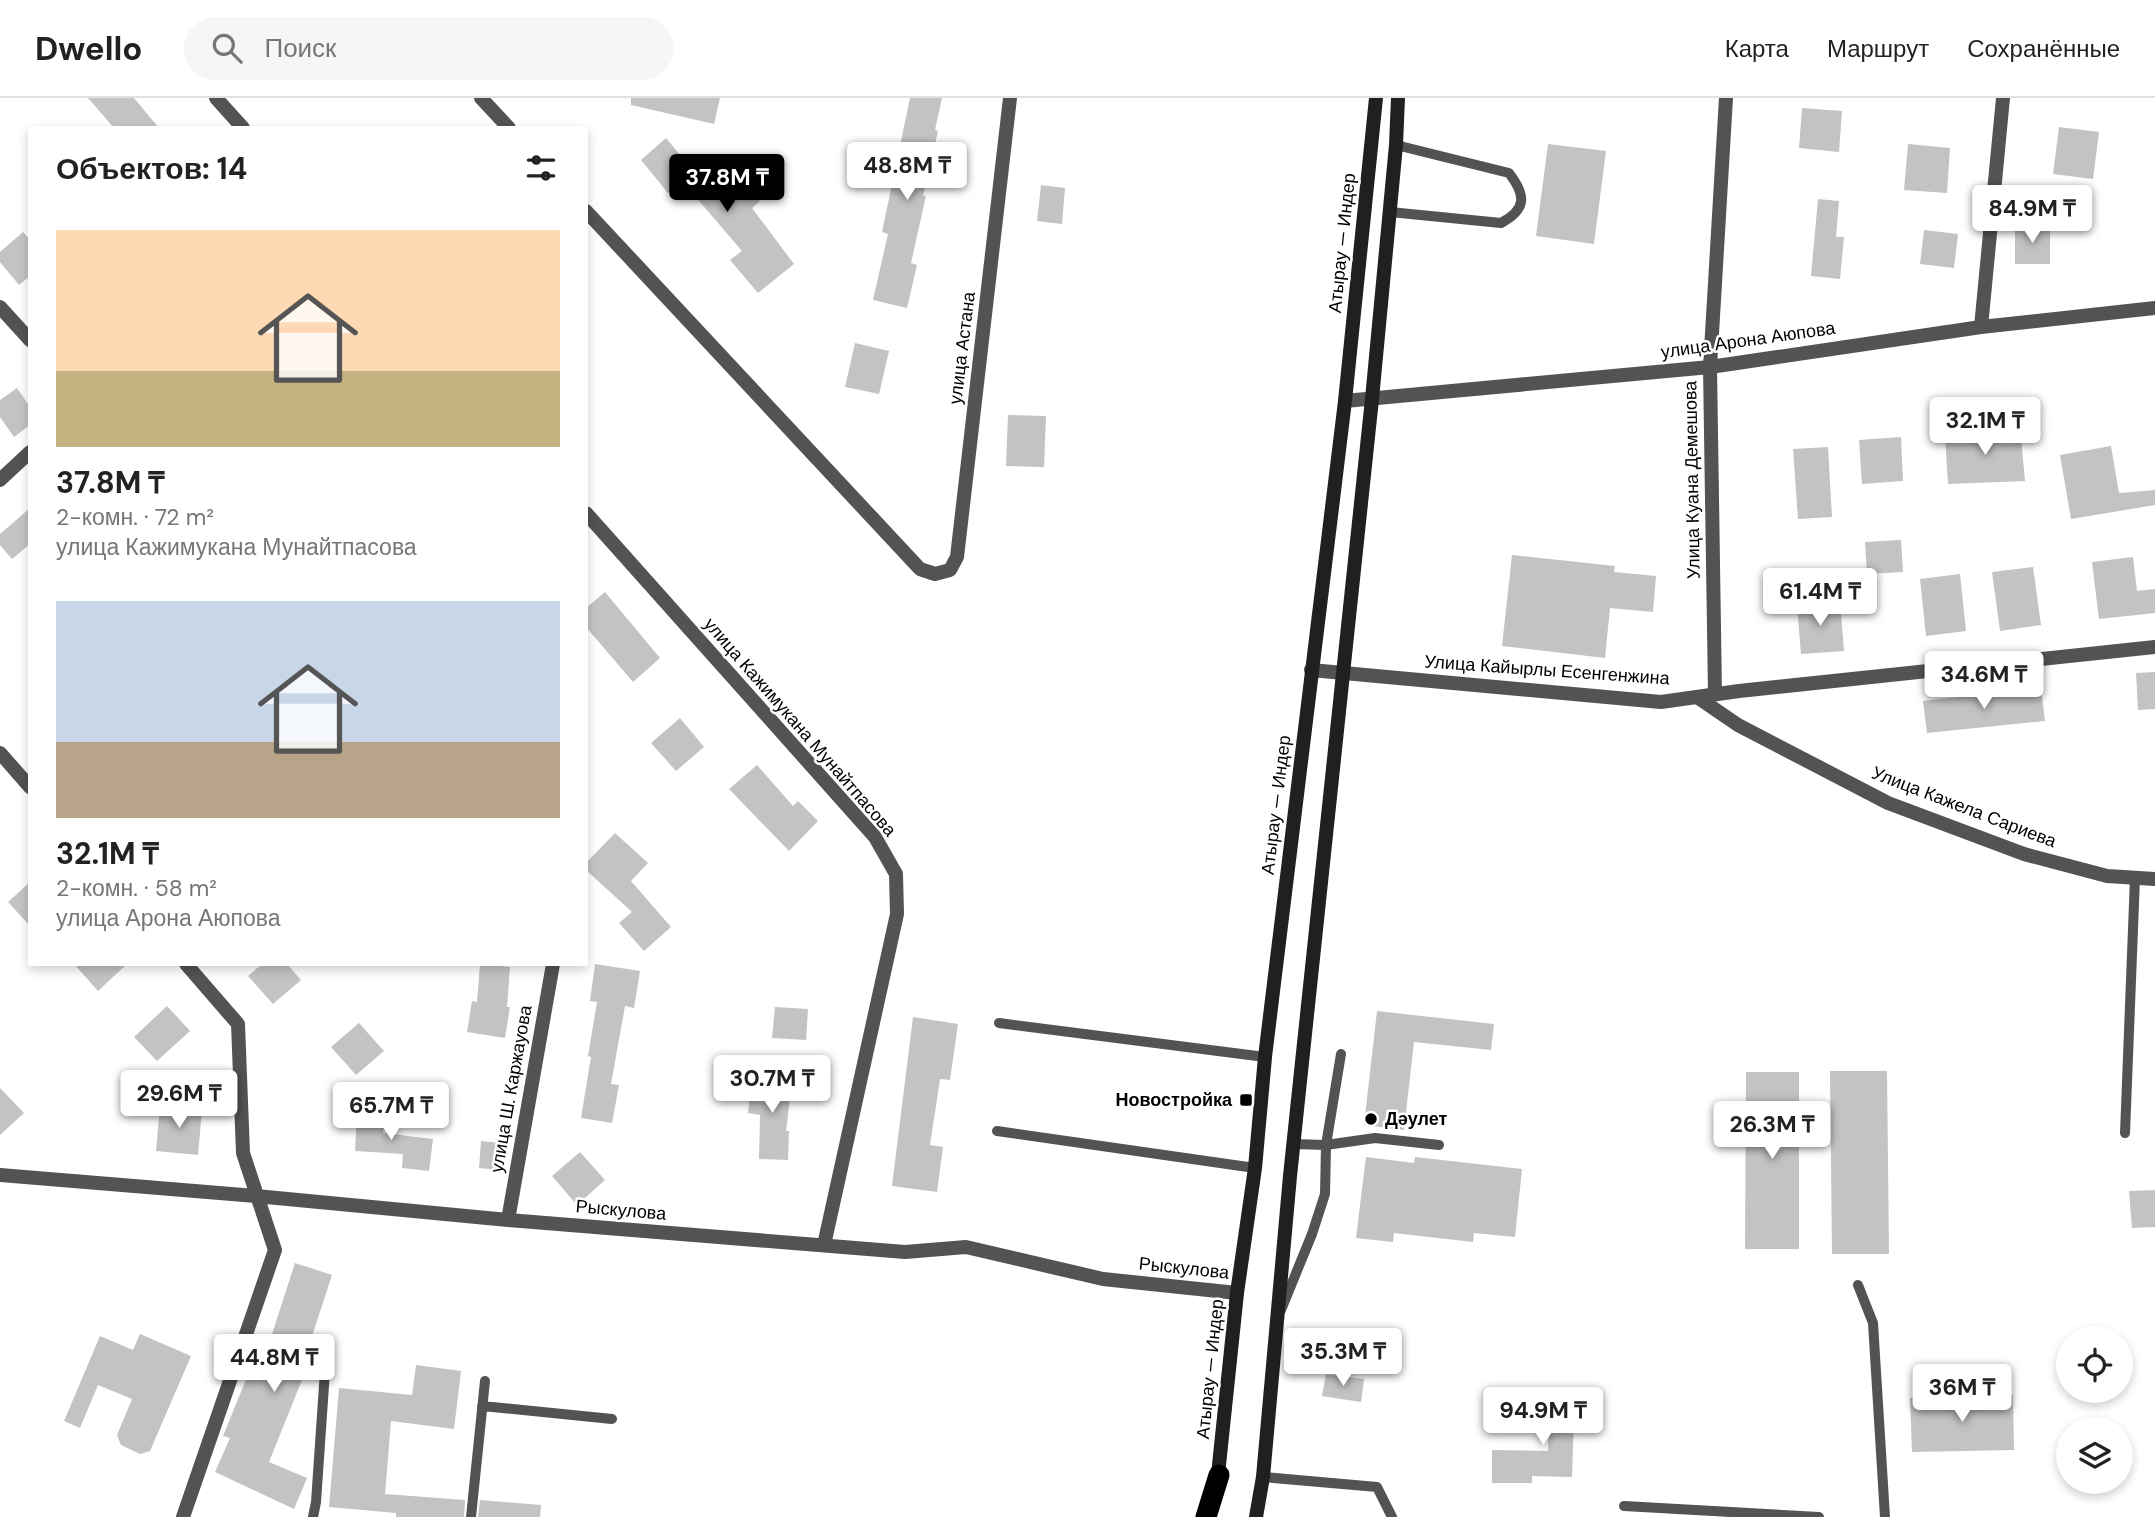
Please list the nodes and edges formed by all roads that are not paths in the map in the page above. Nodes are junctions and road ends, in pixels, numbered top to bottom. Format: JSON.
{"nodes":[{"id":1,"x":216,"y":98,"type":"edge"},
{"id":2,"x":481,"y":98,"type":"edge"},
{"id":3,"x":1010,"y":98,"type":"edge"},
{"id":4,"x":1376,"y":98,"type":"edge"},
{"id":5,"x":1398,"y":98,"type":"edge"},
{"id":6,"x":1726,"y":98,"type":"edge"},
{"id":7,"x":2003,"y":98,"type":"edge"},
{"id":8,"x":241,"y":126,"type":"edge"},
{"id":9,"x":507,"y":126,"type":"edge"},
{"id":10,"x":1396,"y":145,"type":"junction"},
{"id":11,"x":1390,"y":212,"type":"junction"},
{"id":12,"x":588,"y":213,"type":"edge"},
{"id":13,"x":0,"y":307,"type":"edge"},
{"id":14,"x":2155,"y":308,"type":"edge"},
{"id":15,"x":1981,"y":327,"type":"junction"},
{"id":16,"x":28,"y":338,"type":"edge"},
{"id":17,"x":1710,"y":367,"type":"junction"},
{"id":18,"x":1372,"y":399,"type":"junction"},
{"id":19,"x":1345,"y":401,"type":"junction"},
{"id":20,"x":28,"y":454,"type":"edge"},
{"id":21,"x":0,"y":481,"type":"edge"},
{"id":22,"x":588,"y":515,"type":"edge"},
{"id":23,"x":2155,"y":647,"type":"edge"},
{"id":24,"x":1311,"y":670,"type":"junction"},
{"id":25,"x":1345,"y":673,"type":"junction"},
{"id":26,"x":1715,"y":694,"type":"junction"},
{"id":27,"x":1697,"y":697,"type":"junction"},
{"id":28,"x":0,"y":753,"type":"edge"},
{"id":29,"x":28,"y":785,"type":"edge"},
{"id":30,"x":2135,"y":878,"type":"junction"},
{"id":31,"x":2155,"y":879,"type":"edge"},
{"id":32,"x":188,"y":966,"type":"edge"},
{"id":33,"x":553,"y":966,"type":"edge"},
{"id":34,"x":999,"y":1023,"type":"dead end"},
{"id":35,"x":1341,"y":1054,"type":"dead end"},
{"id":36,"x":1265,"y":1057,"type":"junction"},
{"id":37,"x":997,"y":1131,"type":"dead end"},
{"id":38,"x":2125,"y":1133,"type":"dead end"},
{"id":39,"x":1294,"y":1144,"type":"junction"},
{"id":40,"x":1439,"y":1145,"type":"dead end"},
{"id":41,"x":1326,"y":1146,"type":"junction"},
{"id":42,"x":1255,"y":1168,"type":"junction"},
{"id":43,"x":0,"y":1175,"type":"edge"},
{"id":44,"x":256,"y":1196,"type":"junction"},
{"id":45,"x":508,"y":1220,"type":"junction"},
{"id":46,"x":824,"y":1245,"type":"junction"},
{"id":47,"x":1858,"y":1285,"type":"dead end"},
{"id":48,"x":1237,"y":1293,"type":"junction"},
{"id":49,"x":1278,"y":1318,"type":"junction"},
{"id":50,"x":327,"y":1342,"type":"dead end"},
{"id":51,"x":485,"y":1381,"type":"dead end"},
{"id":52,"x":482,"y":1406,"type":"junction"},
{"id":53,"x":612,"y":1419,"type":"dead end"},
{"id":54,"x":1219,"y":1475,"type":"junction"},
{"id":55,"x":1263,"y":1477,"type":"junction"},
{"id":56,"x":1624,"y":1506,"type":"dead end"},
{"id":57,"x":183,"y":1517,"type":"edge"},
{"id":58,"x":313,"y":1517,"type":"edge"},
{"id":59,"x":471,"y":1517,"type":"edge"},
{"id":60,"x":1206,"y":1517,"type":"edge"},
{"id":61,"x":1213,"y":1517,"type":"edge"},
{"id":62,"x":1256,"y":1517,"type":"edge"},
{"id":63,"x":1391,"y":1517,"type":"edge"},
{"id":64,"x":1819,"y":1517,"type":"edge"},
{"id":65,"x":1885,"y":1517,"type":"edge"}],
"edges":[{"from":1,"to":8,"type":"street"},
{"from":2,"to":9,"type":"street"},
{"from":3,"to":12,"type":"street","name":"улица Астана"},
{"from":4,"to":19,"type":"main road","name":"Атырау — Индер"},
{"from":5,"to":10,"type":"main road"},
{"from":6,"to":17,"type":"street","name":"Улица Куана Демешова"},
{"from":7,"to":15,"type":"street"},
{"from":10,"to":11,"type":"main road"},
{"from":10,"to":11,"type":"lane"},
{"from":11,"to":18,"type":"main road"},
{"from":13,"to":16,"type":"street"},
{"from":14,"to":15,"type":"street","name":"улица Арона Аюпова"},
{"from":15,"to":17,"type":"street","name":"улица Арона Аюпова"},
{"from":17,"to":18,"type":"street","name":"улица Арона Аюпова"},
{"from":17,"to":26,"type":"street","name":"Улица Куана Демешова"},
{"from":18,"to":19,"type":"street","name":"улица Арона Аюпова"},
{"from":18,"to":25,"type":"main road"},
{"from":19,"to":24,"type":"main road","name":"Атырау — Индер"},
{"from":20,"to":21,"type":"street"},
{"from":22,"to":46,"type":"street","name":"улица Кажимукана Мунайтпасова"},
{"from":23,"to":26,"type":"street","name":"Улица Кайырлы Есенгенжина"},
{"from":24,"to":25,"type":"street","name":"Улица Кайырлы Есенгенжина"},
{"from":24,"to":36,"type":"main road","name":"Атырау — Индер"},
{"from":25,"to":27,"type":"street","name":"Улица Кайырлы Есенгенжина"},
{"from":25,"to":39,"type":"main road"},
{"from":26,"to":27,"type":"street","name":"Улица Кайырлы Есенгенжина"},
{"from":27,"to":30,"type":"street","name":"Улица Кажела Сариева"},
{"from":28,"to":29,"type":"street"},
{"from":30,"to":31,"type":"street","name":"Улица Кажела Сариева"},
{"from":30,"to":38,"type":"lane"},
{"from":32,"to":44,"type":"street"},
{"from":33,"to":45,"type":"street","name":"улица Ш. Каржауова"},
{"from":34,"to":36,"type":"lane"},
{"from":35,"to":41,"type":"lane"},
{"from":36,"to":42,"type":"main road","name":"Атырау — Индер"},
{"from":37,"to":42,"type":"lane"},
{"from":39,"to":41,"type":"lane"},
{"from":39,"to":49,"type":"main road"},
{"from":40,"to":41,"type":"lane"},
{"from":41,"to":49,"type":"lane"},
{"from":42,"to":48,"type":"main road","name":"Атырау — Индер"},
{"from":43,"to":44,"type":"street","name":"Рыскулова"},
{"from":44,"to":45,"type":"street","name":"Рыскулова"},
{"from":44,"to":57,"type":"street"},
{"from":45,"to":46,"type":"street","name":"Рыскулова"},
{"from":46,"to":48,"type":"street","name":"Рыскулова"},
{"from":47,"to":65,"type":"lane"},
{"from":48,"to":54,"type":"main road","name":"Атырау — Индер"},
{"from":49,"to":55,"type":"main road"},
{"from":50,"to":58,"type":"lane"},
{"from":51,"to":52,"type":"lane"},
{"from":52,"to":53,"type":"lane"},
{"from":52,"to":59,"type":"lane"},
{"from":54,"to":60,"type":"highway"},
{"from":54,"to":61,"type":"main road","name":"Атырау — Индер"},
{"from":55,"to":62,"type":"main road"},
{"from":55,"to":63,"type":"lane"},
{"from":56,"to":64,"type":"lane"}]}
